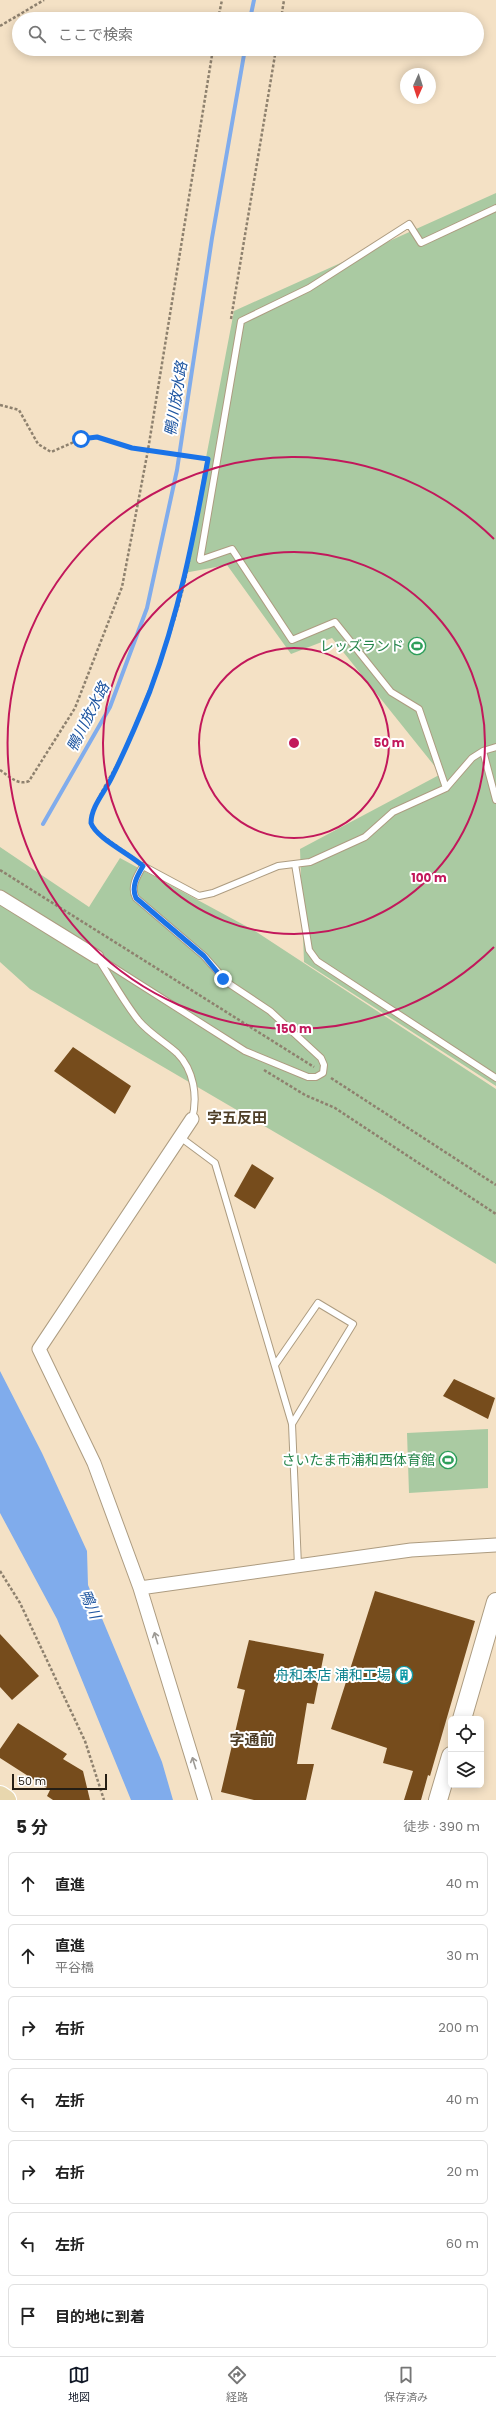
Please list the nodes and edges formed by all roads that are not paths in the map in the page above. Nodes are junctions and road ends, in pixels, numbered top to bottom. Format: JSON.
{"nodes":[{"id":1,"x":496,"y":208,"type":"edge"},
{"id":2,"x":496,"y":747,"type":"edge"},
{"id":3,"x":483,"y":751,"type":"junction"},
{"id":4,"x":446,"y":788,"type":"junction"},
{"id":5,"x":496,"y":800,"type":"edge"},
{"id":6,"x":295,"y":864,"type":"junction"},
{"id":7,"x":0,"y":896,"type":"edge"},
{"id":8,"x":97,"y":957,"type":"junction"},
{"id":9,"x":496,"y":1078,"type":"edge"},
{"id":10,"x":192,"y":1119,"type":"joint"},
{"id":11,"x":180,"y":1137,"type":"junction"},
{"id":12,"x":275,"y":1365,"type":"junction"},
{"id":13,"x":292,"y":1424,"type":"junction"},
{"id":14,"x":496,"y":1545,"type":"edge"},
{"id":15,"x":298,"y":1566,"type":"junction"},
{"id":16,"x":140,"y":1588,"type":"junction"},
{"id":17,"x":496,"y":1602,"type":"edge"},
{"id":18,"x":463,"y":1716,"type":"edge"},
{"id":19,"x":448,"y":1766,"type":"edge"},
{"id":20,"x":0,"y":1796,"type":"edge"},
{"id":21,"x":6,"y":1800,"type":"edge"},
{"id":22,"x":206,"y":1800,"type":"edge"},
{"id":23,"x":438,"y":1800,"type":"edge"}],
"edges":[{"from":1,"to":4,"type":"lane"},
{"from":2,"to":3,"type":"lane"},
{"from":3,"to":4,"type":"lane"},
{"from":3,"to":5,"type":"lane"},
{"from":4,"to":6,"type":"lane"},
{"from":6,"to":8,"type":"lane"},
{"from":6,"to":9,"type":"lane"},
{"from":7,"to":8,"type":"street"},
{"from":8,"to":10,"type":"lane"},
{"from":10,"to":11,"type":"street"},
{"from":11,"to":12,"type":"lane"},
{"from":11,"to":16,"type":"street"},
{"from":12,"to":13,"type":"lane"},
{"from":12,"to":13,"type":"lane"},
{"from":13,"to":15,"type":"lane"},
{"from":14,"to":15,"type":"street"},
{"from":15,"to":16,"type":"street"},
{"from":22,"to":16,"type":"street","one_way":true},
{"from":17,"to":18,"type":"street"},
{"from":19,"to":23,"type":"street"},
{"from":20,"to":21,"type":"main road"}]}
